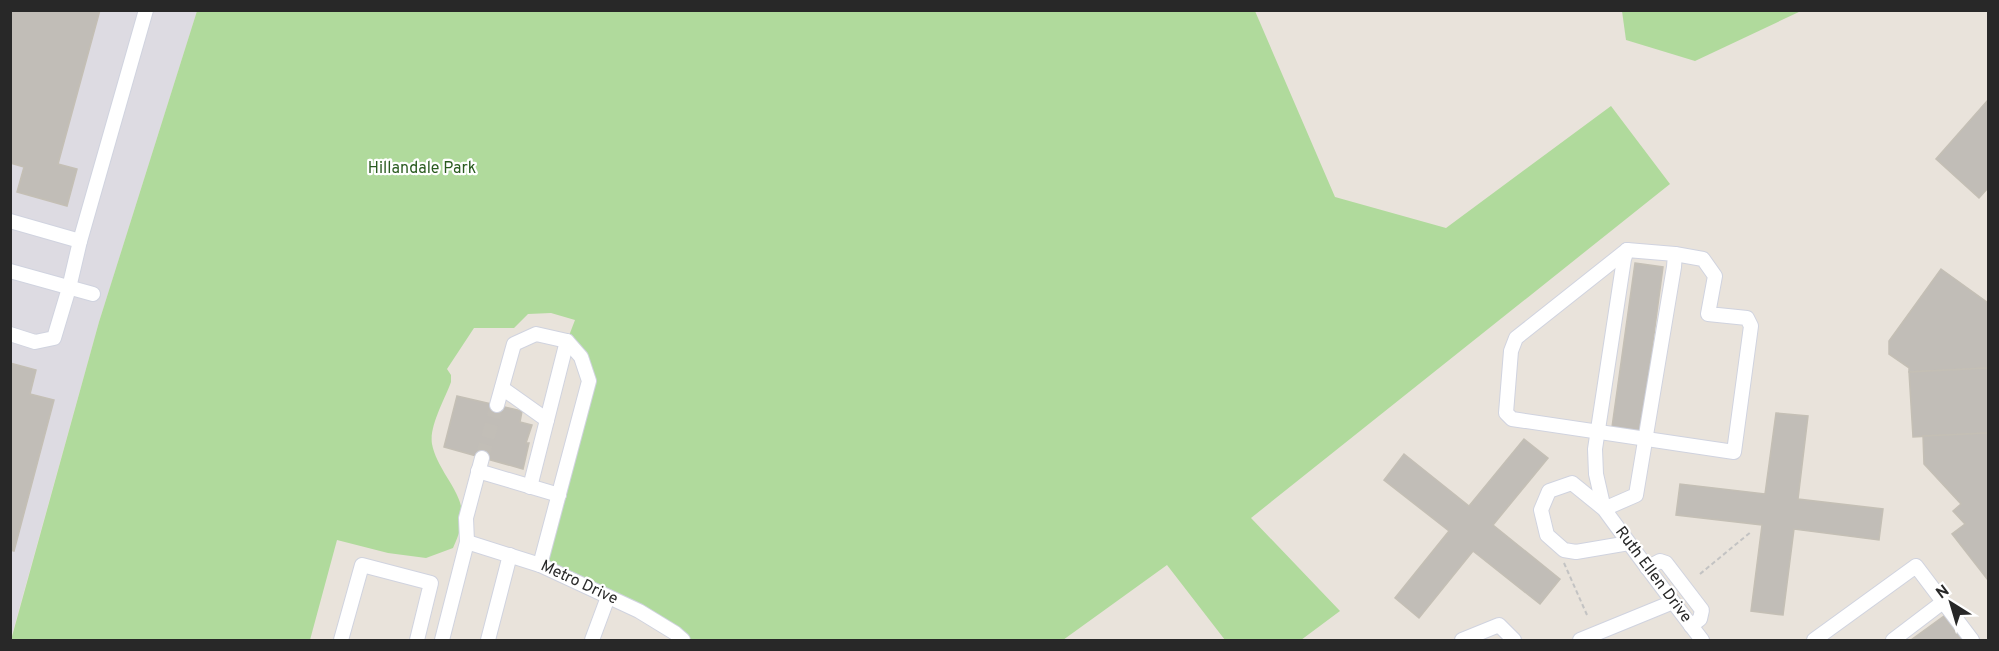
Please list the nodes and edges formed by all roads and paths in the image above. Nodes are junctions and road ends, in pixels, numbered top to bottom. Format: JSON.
{"nodes":[{"id":1,"x":146,"y":10,"type":"edge"},
{"id":2,"x":10,"y":221,"type":"edge"},
{"id":3,"x":80,"y":241,"type":"junction"},
{"id":4,"x":1627,"y":250,"type":"junction"},
{"id":5,"x":1675,"y":254,"type":"junction"},
{"id":6,"x":10,"y":271,"type":"edge"},
{"id":7,"x":69,"y":288,"type":"junction"},
{"id":8,"x":93,"y":294,"type":"dead end"},
{"id":9,"x":10,"y":334,"type":"edge"},
{"id":10,"x":567,"y":341,"type":"junction"},
{"id":11,"x":502,"y":388,"type":"junction"},
{"id":12,"x":497,"y":405,"type":"tunnel mouth"},
{"id":13,"x":547,"y":420,"type":"junction"},
{"id":14,"x":1598,"y":432,"type":"junction"},
{"id":15,"x":1646,"y":438,"type":"junction"},
{"id":16,"x":530,"y":486,"type":"junction"},
{"id":17,"x":559,"y":495,"type":"junction"},
{"id":18,"x":1604,"y":509,"type":"junction"},
{"id":19,"x":1752,"y":531,"type":"dead end"},
{"id":20,"x":467,"y":542,"type":"junction"},
{"id":21,"x":1629,"y":543,"type":"junction"},
{"id":22,"x":510,"y":555,"type":"junction"},
{"id":23,"x":1562,"y":558,"type":"dead end"},
{"id":24,"x":540,"y":565,"type":"junction"},
{"id":25,"x":1647,"y":568,"type":"junction"},
{"id":26,"x":1700,"y":574,"type":"dead end"},
{"id":27,"x":608,"y":597,"type":"junction"},
{"id":28,"x":1673,"y":602,"type":"junction"},
{"id":29,"x":1943,"y":602,"type":"junction"},
{"id":30,"x":1587,"y":615,"type":"dead end"},
{"id":31,"x":1691,"y":626,"type":"junction"},
{"id":32,"x":341,"y":640,"type":"edge"},
{"id":33,"x":417,"y":640,"type":"edge"},
{"id":34,"x":442,"y":640,"type":"edge"},
{"id":35,"x":488,"y":640,"type":"edge"},
{"id":36,"x":592,"y":640,"type":"edge"},
{"id":37,"x":683,"y":640,"type":"edge"},
{"id":38,"x":1462,"y":640,"type":"edge"},
{"id":39,"x":1514,"y":640,"type":"edge"},
{"id":40,"x":1580,"y":640,"type":"edge"},
{"id":41,"x":1702,"y":640,"type":"edge"},
{"id":42,"x":1814,"y":640,"type":"edge"},
{"id":43,"x":1893,"y":640,"type":"edge"},
{"id":44,"x":1972,"y":640,"type":"edge"}],
"edges":[{"from":1,"to":3,"type":"street"},
{"from":2,"to":3,"type":"street"},
{"from":3,"to":7,"type":"street"},
{"from":4,"to":5,"type":"street"},
{"from":4,"to":14,"type":"street"},
{"from":4,"to":14,"type":"street"},
{"from":5,"to":15,"type":"street"},
{"from":5,"to":15,"type":"street"},
{"from":6,"to":7,"type":"street"},
{"from":7,"to":8,"type":"street"},
{"from":7,"to":9,"type":"street"},
{"from":10,"to":11,"type":"street"},
{"from":10,"to":13,"type":"street"},
{"from":10,"to":17,"type":"street"},
{"from":11,"to":12,"type":"street"},
{"from":11,"to":13,"type":"street"},
{"from":13,"to":16,"type":"street"},
{"from":14,"to":15,"type":"street"},
{"from":14,"to":18,"type":"street"},
{"from":15,"to":18,"type":"street"},
{"from":16,"to":17,"type":"street"},
{"from":16,"to":20,"type":"street"},
{"from":17,"to":24,"type":"street"},
{"from":18,"to":21,"type":"street","name":"Ruth Ellen Drive"},
{"from":18,"to":21,"type":"street"},
{"from":19,"to":26,"type":"path"},
{"from":20,"to":22,"type":"street","name":"Metro Drive"},
{"from":20,"to":34,"type":"street"},
{"from":21,"to":25,"type":"street","name":"Ruth Ellen Drive"},
{"from":22,"to":24,"type":"street","name":"Metro Drive"},
{"from":22,"to":35,"type":"street"},
{"from":23,"to":30,"type":"path"},
{"from":24,"to":27,"type":"street","name":"Metro Drive"},
{"from":25,"to":28,"type":"street","name":"Ruth Ellen Drive"},
{"from":25,"to":31,"type":"street"},
{"from":27,"to":36,"type":"street"},
{"from":27,"to":37,"type":"street","name":"Metro Drive"},
{"from":28,"to":31,"type":"street","name":"Ruth Ellen Drive"},
{"from":28,"to":40,"type":"street"},
{"from":29,"to":42,"type":"street"},
{"from":29,"to":43,"type":"street"},
{"from":29,"to":44,"type":"street"},
{"from":31,"to":41,"type":"street","name":"Ruth Ellen Drive"},
{"from":32,"to":33,"type":"street"},
{"from":38,"to":39,"type":"street"}]}
